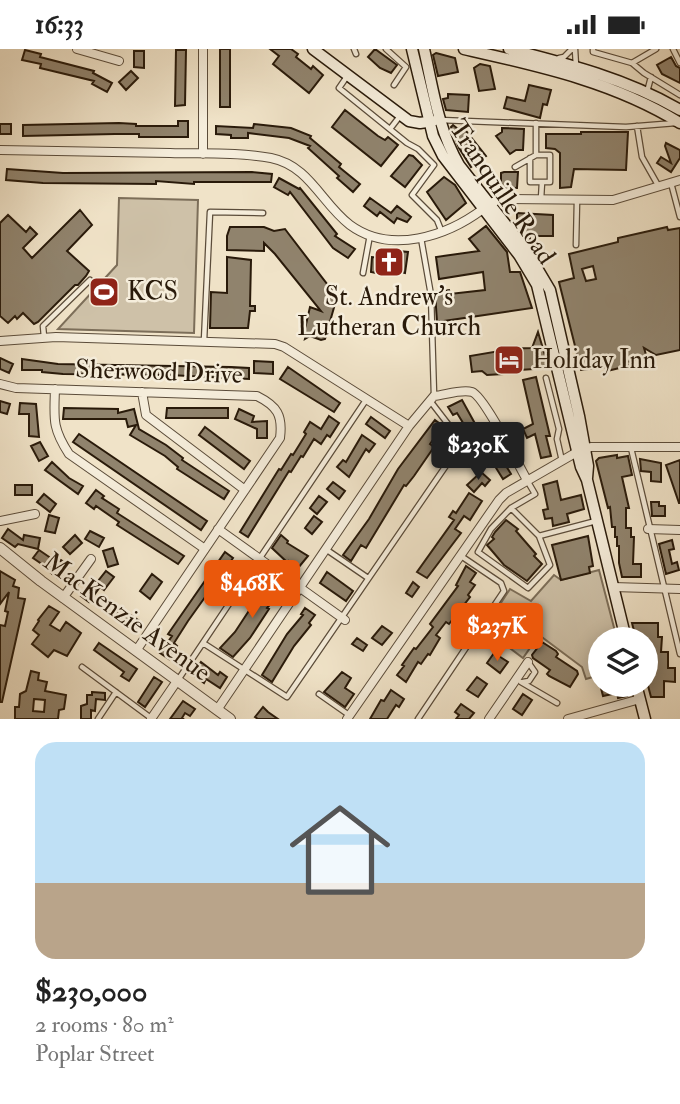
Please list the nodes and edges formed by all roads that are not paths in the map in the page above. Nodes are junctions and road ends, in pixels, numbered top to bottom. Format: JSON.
{"nodes":[{"id":1,"x":77,"y":49,"type":"edge"},
{"id":2,"x":203,"y":49,"type":"edge"},
{"id":3,"x":313,"y":49,"type":"edge"},
{"id":4,"x":324,"y":49,"type":"edge"},
{"id":5,"x":386,"y":49,"type":"edge"},
{"id":6,"x":412,"y":49,"type":"edge"},
{"id":7,"x":424,"y":49,"type":"edge"},
{"id":8,"x":464,"y":49,"type":"edge"},
{"id":9,"x":509,"y":49,"type":"edge"},
{"id":10,"x":573,"y":49,"type":"edge"},
{"id":11,"x":593,"y":49,"type":"edge"},
{"id":12,"x":656,"y":49,"type":"edge"},
{"id":13,"x":673,"y":49,"type":"edge"},
{"id":14,"x":548,"y":59,"type":"junction"},
{"id":15,"x":119,"y":61,"type":"dead end"},
{"id":16,"x":632,"y":63,"type":"junction"},
{"id":17,"x":680,"y":63,"type":"edge"},
{"id":18,"x":335,"y":64,"type":"junction"},
{"id":19,"x":576,"y":67,"type":"junction"},
{"id":20,"x":349,"y":75,"type":"junction"},
{"id":21,"x":651,"y":77,"type":"junction"},
{"id":22,"x":394,"y":85,"type":"dead end"},
{"id":23,"x":647,"y":92,"type":"junction"},
{"id":24,"x":680,"y":95,"type":"edge"},
{"id":25,"x":680,"y":110,"type":"edge"},
{"id":26,"x":400,"y":115,"type":"junction"},
{"id":27,"x":433,"y":121,"type":"junction"},
{"id":28,"x":536,"y":123,"type":"junction"},
{"id":29,"x":680,"y":123,"type":"edge"},
{"id":30,"x":637,"y":126,"type":"junction"},
{"id":31,"x":390,"y":129,"type":"junction"},
{"id":32,"x":0,"y":150,"type":"edge"},
{"id":33,"x":203,"y":154,"type":"junction"},
{"id":34,"x":536,"y":155,"type":"junction"},
{"id":35,"x":530,"y":158,"type":"junction"},
{"id":36,"x":515,"y":167,"type":"dead end"},
{"id":37,"x":680,"y":180,"type":"edge"},
{"id":38,"x":542,"y":182,"type":"junction"},
{"id":39,"x":671,"y":183,"type":"junction"},
{"id":40,"x":659,"y":187,"type":"junction"},
{"id":41,"x":541,"y":200,"type":"junction"},
{"id":42,"x":577,"y":200,"type":"junction"},
{"id":43,"x":486,"y":206,"type":"junction"},
{"id":44,"x":263,"y":213,"type":"dead end"},
{"id":45,"x":680,"y":217,"type":"edge"},
{"id":46,"x":442,"y":232,"type":"junction"},
{"id":47,"x":370,"y":234,"type":"junction"},
{"id":48,"x":421,"y":238,"type":"junction"},
{"id":49,"x":576,"y":245,"type":"dead end"},
{"id":50,"x":363,"y":273,"type":"dead end"},
{"id":51,"x":90,"y":280,"type":"dead end"},
{"id":52,"x":44,"y":338,"type":"junction"},
{"id":53,"x":0,"y":341,"type":"edge"},
{"id":54,"x":204,"y":342,"type":"junction"},
{"id":55,"x":546,"y":378,"type":"dead end"},
{"id":56,"x":567,"y":383,"type":"junction"},
{"id":57,"x":0,"y":384,"type":"edge"},
{"id":58,"x":549,"y":388,"type":"junction"},
{"id":59,"x":55,"y":389,"type":"junction"},
{"id":60,"x":142,"y":392,"type":"junction"},
{"id":61,"x":367,"y":399,"type":"junction"},
{"id":62,"x":432,"y":399,"type":"junction"},
{"id":63,"x":410,"y":426,"type":"junction"},
{"id":64,"x":571,"y":426,"type":"junction"},
{"id":65,"x":559,"y":429,"type":"junction"},
{"id":66,"x":630,"y":446,"type":"junction"},
{"id":67,"x":680,"y":447,"type":"edge"},
{"id":68,"x":581,"y":450,"type":"junction"},
{"id":69,"x":562,"y":461,"type":"junction"},
{"id":70,"x":527,"y":480,"type":"junction"},
{"id":71,"x":245,"y":490,"type":"junction"},
{"id":72,"x":512,"y":508,"type":"junction"},
{"id":73,"x":35,"y":514,"type":"dead end"},
{"id":74,"x":0,"y":521,"type":"edge"},
{"id":75,"x":597,"y":521,"type":"junction"},
{"id":76,"x":218,"y":529,"type":"junction"},
{"id":77,"x":649,"y":529,"type":"junction"},
{"id":78,"x":680,"y":530,"type":"edge"},
{"id":79,"x":539,"y":536,"type":"junction"},
{"id":80,"x":0,"y":548,"type":"edge"},
{"id":81,"x":205,"y":549,"type":"junction"},
{"id":82,"x":327,"y":550,"type":"junction"},
{"id":83,"x":460,"y":555,"type":"junction"},
{"id":84,"x":91,"y":559,"type":"dead end"},
{"id":85,"x":260,"y":559,"type":"junction"},
{"id":86,"x":368,"y":578,"type":"junction"},
{"id":87,"x":613,"y":587,"type":"junction"},
{"id":88,"x":301,"y":588,"type":"junction"},
{"id":89,"x":664,"y":588,"type":"junction"},
{"id":90,"x":680,"y":589,"type":"edge"},
{"id":91,"x":63,"y":598,"type":"junction"},
{"id":92,"x":343,"y":619,"type":"junction"},
{"id":93,"x":622,"y":627,"type":"edge"},
{"id":94,"x":203,"y":643,"type":"junction"},
{"id":95,"x":136,"y":651,"type":"junction"},
{"id":96,"x":680,"y":655,"type":"edge"},
{"id":97,"x":528,"y":662,"type":"dead end"},
{"id":98,"x":82,"y":667,"type":"dead end"},
{"id":99,"x":244,"y":670,"type":"junction"},
{"id":100,"x":518,"y":680,"type":"junction"},
{"id":101,"x":177,"y":681,"type":"junction"},
{"id":102,"x":116,"y":692,"type":"junction"},
{"id":103,"x":319,"y":694,"type":"dead end"},
{"id":104,"x":640,"y":699,"type":"joint"},
{"id":105,"x":557,"y":703,"type":"dead end"},
{"id":106,"x":217,"y":710,"type":"junction"},
{"id":107,"x":594,"y":716,"type":"edge"},
{"id":108,"x":348,"y":717,"type":"edge"},
{"id":109,"x":98,"y":719,"type":"edge"},
{"id":110,"x":152,"y":719,"type":"edge"},
{"id":111,"x":211,"y":719,"type":"edge"},
{"id":112,"x":230,"y":719,"type":"edge"},
{"id":113,"x":418,"y":719,"type":"edge"},
{"id":114,"x":489,"y":719,"type":"edge"},
{"id":115,"x":568,"y":719,"type":"edge"},
{"id":116,"x":645,"y":719,"type":"edge"}],
"edges":[{"from":1,"to":15,"type":"street"},
{"from":2,"to":33,"type":"street"},
{"from":3,"to":18,"type":"main road"},
{"from":4,"to":18,"type":"main road"},
{"from":5,"to":22,"type":"lane"},
{"from":6,"to":27,"type":"main road","name":"Tranquille Road"},
{"from":7,"to":27,"type":"main road","name":"Tranquille Road"},
{"from":8,"to":29,"type":"main road"},
{"from":9,"to":14,"type":"main road"},
{"from":10,"to":14,"type":"lane"},
{"from":10,"to":19,"type":"lane"},
{"from":11,"to":16,"type":"lane"},
{"from":12,"to":16,"type":"lane"},
{"from":13,"to":17,"type":"lane"},
{"from":14,"to":19,"type":"main road"},
{"from":16,"to":21,"type":"lane"},
{"from":18,"to":20,"type":"main road"},
{"from":19,"to":23,"type":"main road"},
{"from":20,"to":26,"type":"main road"},
{"from":20,"to":31,"type":"lane"},
{"from":21,"to":23,"type":"lane"},
{"from":21,"to":24,"type":"lane"},
{"from":23,"to":25,"type":"main road"},
{"from":26,"to":27,"type":"main road"},
{"from":26,"to":31,"type":"lane"},
{"from":27,"to":28,"type":"lane"},
{"from":27,"to":43,"type":"main road","name":"Tranquille Road"},
{"from":28,"to":30,"type":"lane"},
{"from":28,"to":34,"type":"lane"},
{"from":29,"to":30,"type":"lane"},
{"from":30,"to":40,"type":"lane"},
{"from":31,"to":46,"type":"lane"},
{"from":32,"to":33,"type":"street"},
{"from":33,"to":47,"type":"street"},
{"from":34,"to":35,"type":"lane"},
{"from":34,"to":38,"type":"lane"},
{"from":35,"to":36,"type":"lane"},
{"from":35,"to":38,"type":"lane"},
{"from":37,"to":39,"type":"street"},
{"from":38,"to":41,"type":"lane"},
{"from":39,"to":40,"type":"street"},
{"from":39,"to":45,"type":"lane"},
{"from":40,"to":42,"type":"street"},
{"from":41,"to":42,"type":"street"},
{"from":41,"to":43,"type":"street"},
{"from":42,"to":49,"type":"lane"},
{"from":43,"to":46,"type":"street"},
{"from":43,"to":56,"type":"main road","name":"Tranquille Road"},
{"from":44,"to":54,"type":"lane"},
{"from":46,"to":48,"type":"street"},
{"from":47,"to":48,"type":"street"},
{"from":47,"to":50,"type":"lane"},
{"from":48,"to":62,"type":"lane"},
{"from":51,"to":52,"type":"lane"},
{"from":52,"to":53,"type":"street"},
{"from":52,"to":54,"type":"street"},
{"from":54,"to":61,"type":"street"},
{"from":55,"to":58,"type":"lane"},
{"from":56,"to":58,"type":"lane"},
{"from":56,"to":64,"type":"main road","name":"Tranquille Road"},
{"from":56,"to":68,"type":"main road","name":"Tranquille Road"},
{"from":57,"to":59,"type":"street","name":"Sherwood Drive"},
{"from":58,"to":65,"type":"lane"},
{"from":59,"to":60,"type":"street","name":"Sherwood Drive"},
{"from":59,"to":81,"type":"street"},
{"from":60,"to":71,"type":"street"},
{"from":60,"to":71,"type":"street","name":"Sherwood Drive"},
{"from":61,"to":63,"type":"street"},
{"from":61,"to":85,"type":"lane"},
{"from":62,"to":63,"type":"street"},
{"from":62,"to":70,"type":"street"},
{"from":62,"to":86,"type":"lane"},
{"from":63,"to":82,"type":"street"},
{"from":64,"to":65,"type":"lane"},
{"from":64,"to":68,"type":"main road","name":"Tranquille Road"},
{"from":65,"to":69,"type":"lane"},
{"from":66,"to":67,"type":"street"},
{"from":66,"to":68,"type":"street"},
{"from":66,"to":77,"type":"lane"},
{"from":68,"to":69,"type":"street"},
{"from":68,"to":75,"type":"main road","name":"Tranquille Road"},
{"from":69,"to":70,"type":"street"},
{"from":70,"to":72,"type":"lane"},
{"from":70,"to":83,"type":"street"},
{"from":71,"to":76,"type":"street","name":"Sherwood Drive"},
{"from":72,"to":79,"type":"lane"},
{"from":72,"to":79,"type":"lane"},
{"from":73,"to":74,"type":"street"},
{"from":75,"to":79,"type":"lane"},
{"from":75,"to":87,"type":"main road","name":"Tranquille Road"},
{"from":76,"to":81,"type":"street","name":"Sherwood Drive"},
{"from":76,"to":85,"type":"street"},
{"from":77,"to":78,"type":"street"},
{"from":77,"to":89,"type":"lane"},
{"from":80,"to":91,"type":"street","name":"MacKenzie Avenue"},
{"from":81,"to":95,"type":"street","name":"Sherwood Drive"},
{"from":82,"to":86,"type":"lane"},
{"from":82,"to":88,"type":"street"},
{"from":83,"to":108,"type":"street"},
{"from":83,"to":113,"type":"lane"},
{"from":84,"to":91,"type":"street"},
{"from":85,"to":88,"type":"street"},
{"from":85,"to":94,"type":"lane"},
{"from":86,"to":92,"type":"lane"},
{"from":87,"to":89,"type":"street"},
{"from":87,"to":93,"type":"main road","name":"Tranquille Road"},
{"from":88,"to":92,"type":"street"},
{"from":88,"to":99,"type":"street"},
{"from":89,"to":90,"type":"street"},
{"from":89,"to":96,"type":"lane"},
{"from":91,"to":95,"type":"street","name":"MacKenzie Avenue"},
{"from":92,"to":99,"type":"lane"},
{"from":94,"to":99,"type":"lane"},
{"from":94,"to":101,"type":"lane"},
{"from":95,"to":101,"type":"street","name":"MacKenzie Avenue"},
{"from":97,"to":100,"type":"street"},
{"from":98,"to":102,"type":"lane"},
{"from":99,"to":106,"type":"street"},
{"from":100,"to":105,"type":"lane"},
{"from":100,"to":114,"type":"street"},
{"from":101,"to":106,"type":"street","name":"MacKenzie Avenue"},
{"from":101,"to":110,"type":"street"},
{"from":102,"to":109,"type":"lane"},
{"from":102,"to":110,"type":"lane"},
{"from":103,"to":108,"type":"lane"},
{"from":104,"to":107,"type":"street"},
{"from":104,"to":116,"type":"main road"},
{"from":106,"to":111,"type":"lane"},
{"from":106,"to":112,"type":"street","name":"MacKenzie Avenue"},
{"from":107,"to":115,"type":"street"}]}
